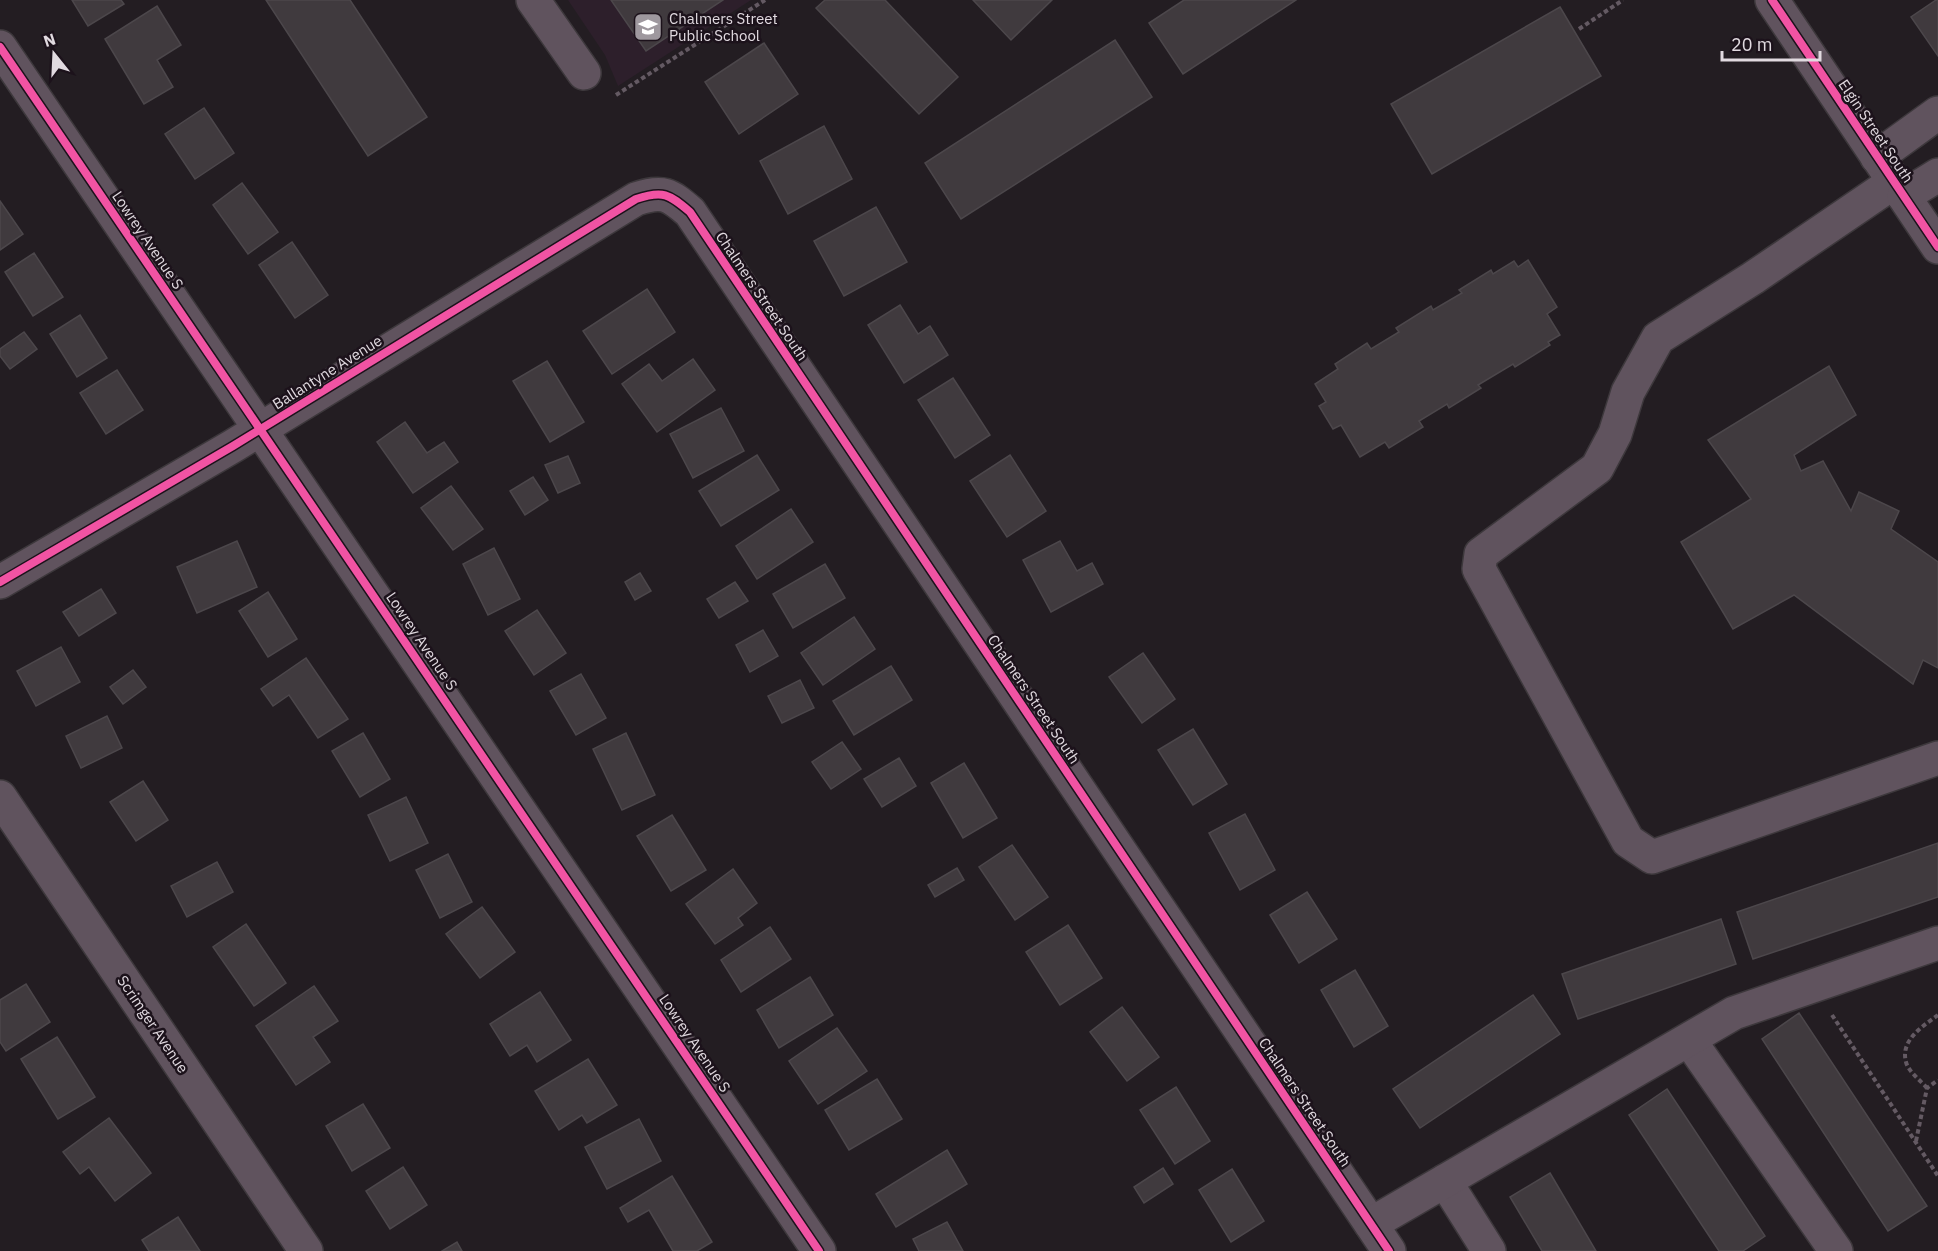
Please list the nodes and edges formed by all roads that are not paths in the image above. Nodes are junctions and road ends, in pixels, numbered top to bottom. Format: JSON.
{"nodes":[{"id":1,"x":533,"y":0,"type":"edge"},
{"id":2,"x":1772,"y":0,"type":"edge"},
{"id":3,"x":0,"y":48,"type":"edge"},
{"id":4,"x":584,"y":73,"type":"dead end"},
{"id":5,"x":1938,"y":113,"type":"edge"},
{"id":6,"x":1938,"y":174,"type":"edge"},
{"id":7,"x":1892,"y":178,"type":"junction"},
{"id":8,"x":636,"y":199,"type":"joint"},
{"id":9,"x":1938,"y":247,"type":"edge"},
{"id":10,"x":260,"y":429,"type":"junction"},
{"id":11,"x":0,"y":582,"type":"edge"},
{"id":12,"x":1938,"y":758,"type":"edge"},
{"id":13,"x":0,"y":797,"type":"edge"},
{"id":14,"x":1938,"y":943,"type":"edge"},
{"id":15,"x":1690,"y":1041,"type":"junction"},
{"id":16,"x":1444,"y":1181,"type":"junction"},
{"id":17,"x":1371,"y":1224,"type":"junction"},
{"id":18,"x":306,"y":1251,"type":"edge"},
{"id":19,"x":819,"y":1251,"type":"edge"},
{"id":20,"x":1389,"y":1251,"type":"edge"},
{"id":21,"x":1489,"y":1251,"type":"edge"},
{"id":22,"x":1836,"y":1251,"type":"edge"}],
"edges":[{"from":1,"to":4,"type":"street"},
{"from":2,"to":7,"type":"street","name":"Elgin Street South"},
{"from":3,"to":10,"type":"street","name":"Lowrey Avenue S"},
{"from":5,"to":7,"type":"street"},
{"from":6,"to":7,"type":"street"},
{"from":7,"to":9,"type":"street","name":"Elgin Street South"},
{"from":7,"to":12,"type":"street"},
{"from":8,"to":10,"type":"street","name":"Ballantyne Avenue"},
{"from":8,"to":17,"type":"street","name":"Chalmers Street South"},
{"from":10,"to":11,"type":"street","name":"Ballantyne Avenue"},
{"from":10,"to":19,"type":"street","name":"Lowrey Avenue S"},
{"from":13,"to":18,"type":"street","name":"Scrimger Avenue"},
{"from":14,"to":15,"type":"street"},
{"from":15,"to":16,"type":"street"},
{"from":15,"to":22,"type":"street"},
{"from":16,"to":17,"type":"street"},
{"from":16,"to":21,"type":"street"},
{"from":17,"to":20,"type":"street","name":"Chalmers Street South"}]}
